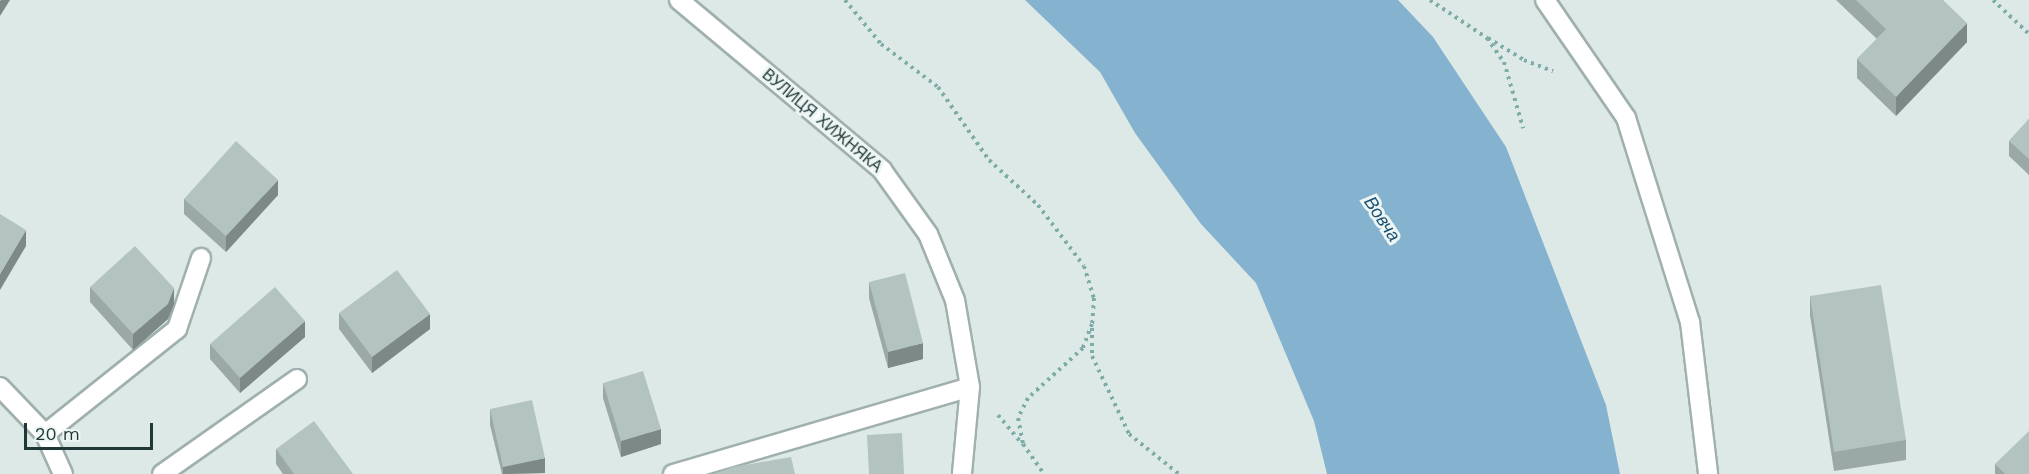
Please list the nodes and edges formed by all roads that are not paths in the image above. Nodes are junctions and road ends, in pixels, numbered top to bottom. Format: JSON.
{"nodes":[{"id":1,"x":679,"y":0,"type":"edge"},
{"id":2,"x":1545,"y":0,"type":"edge"},
{"id":3,"x":201,"y":258,"type":"dead end"},
{"id":4,"x":297,"y":379,"type":"dead end"},
{"id":5,"x":0,"y":387,"type":"edge"},
{"id":6,"x":970,"y":387,"type":"junction"},
{"id":7,"x":45,"y":434,"type":"junction"},
{"id":8,"x":63,"y":474,"type":"edge"},
{"id":9,"x":162,"y":474,"type":"edge"},
{"id":10,"x":673,"y":474,"type":"edge"},
{"id":11,"x":962,"y":474,"type":"edge"},
{"id":12,"x":1708,"y":474,"type":"edge"}],
"edges":[{"from":1,"to":6,"type":"street","name":"ВУЛИЦЯ ХИЖНЯКА"},
{"from":2,"to":12,"type":"street"},
{"from":3,"to":7,"type":"street"},
{"from":4,"to":9,"type":"street"},
{"from":5,"to":7,"type":"street"},
{"from":6,"to":10,"type":"street"},
{"from":6,"to":11,"type":"street","name":"ВУЛИЦЯ ХИЖНЯКА"},
{"from":7,"to":8,"type":"street"}]}
